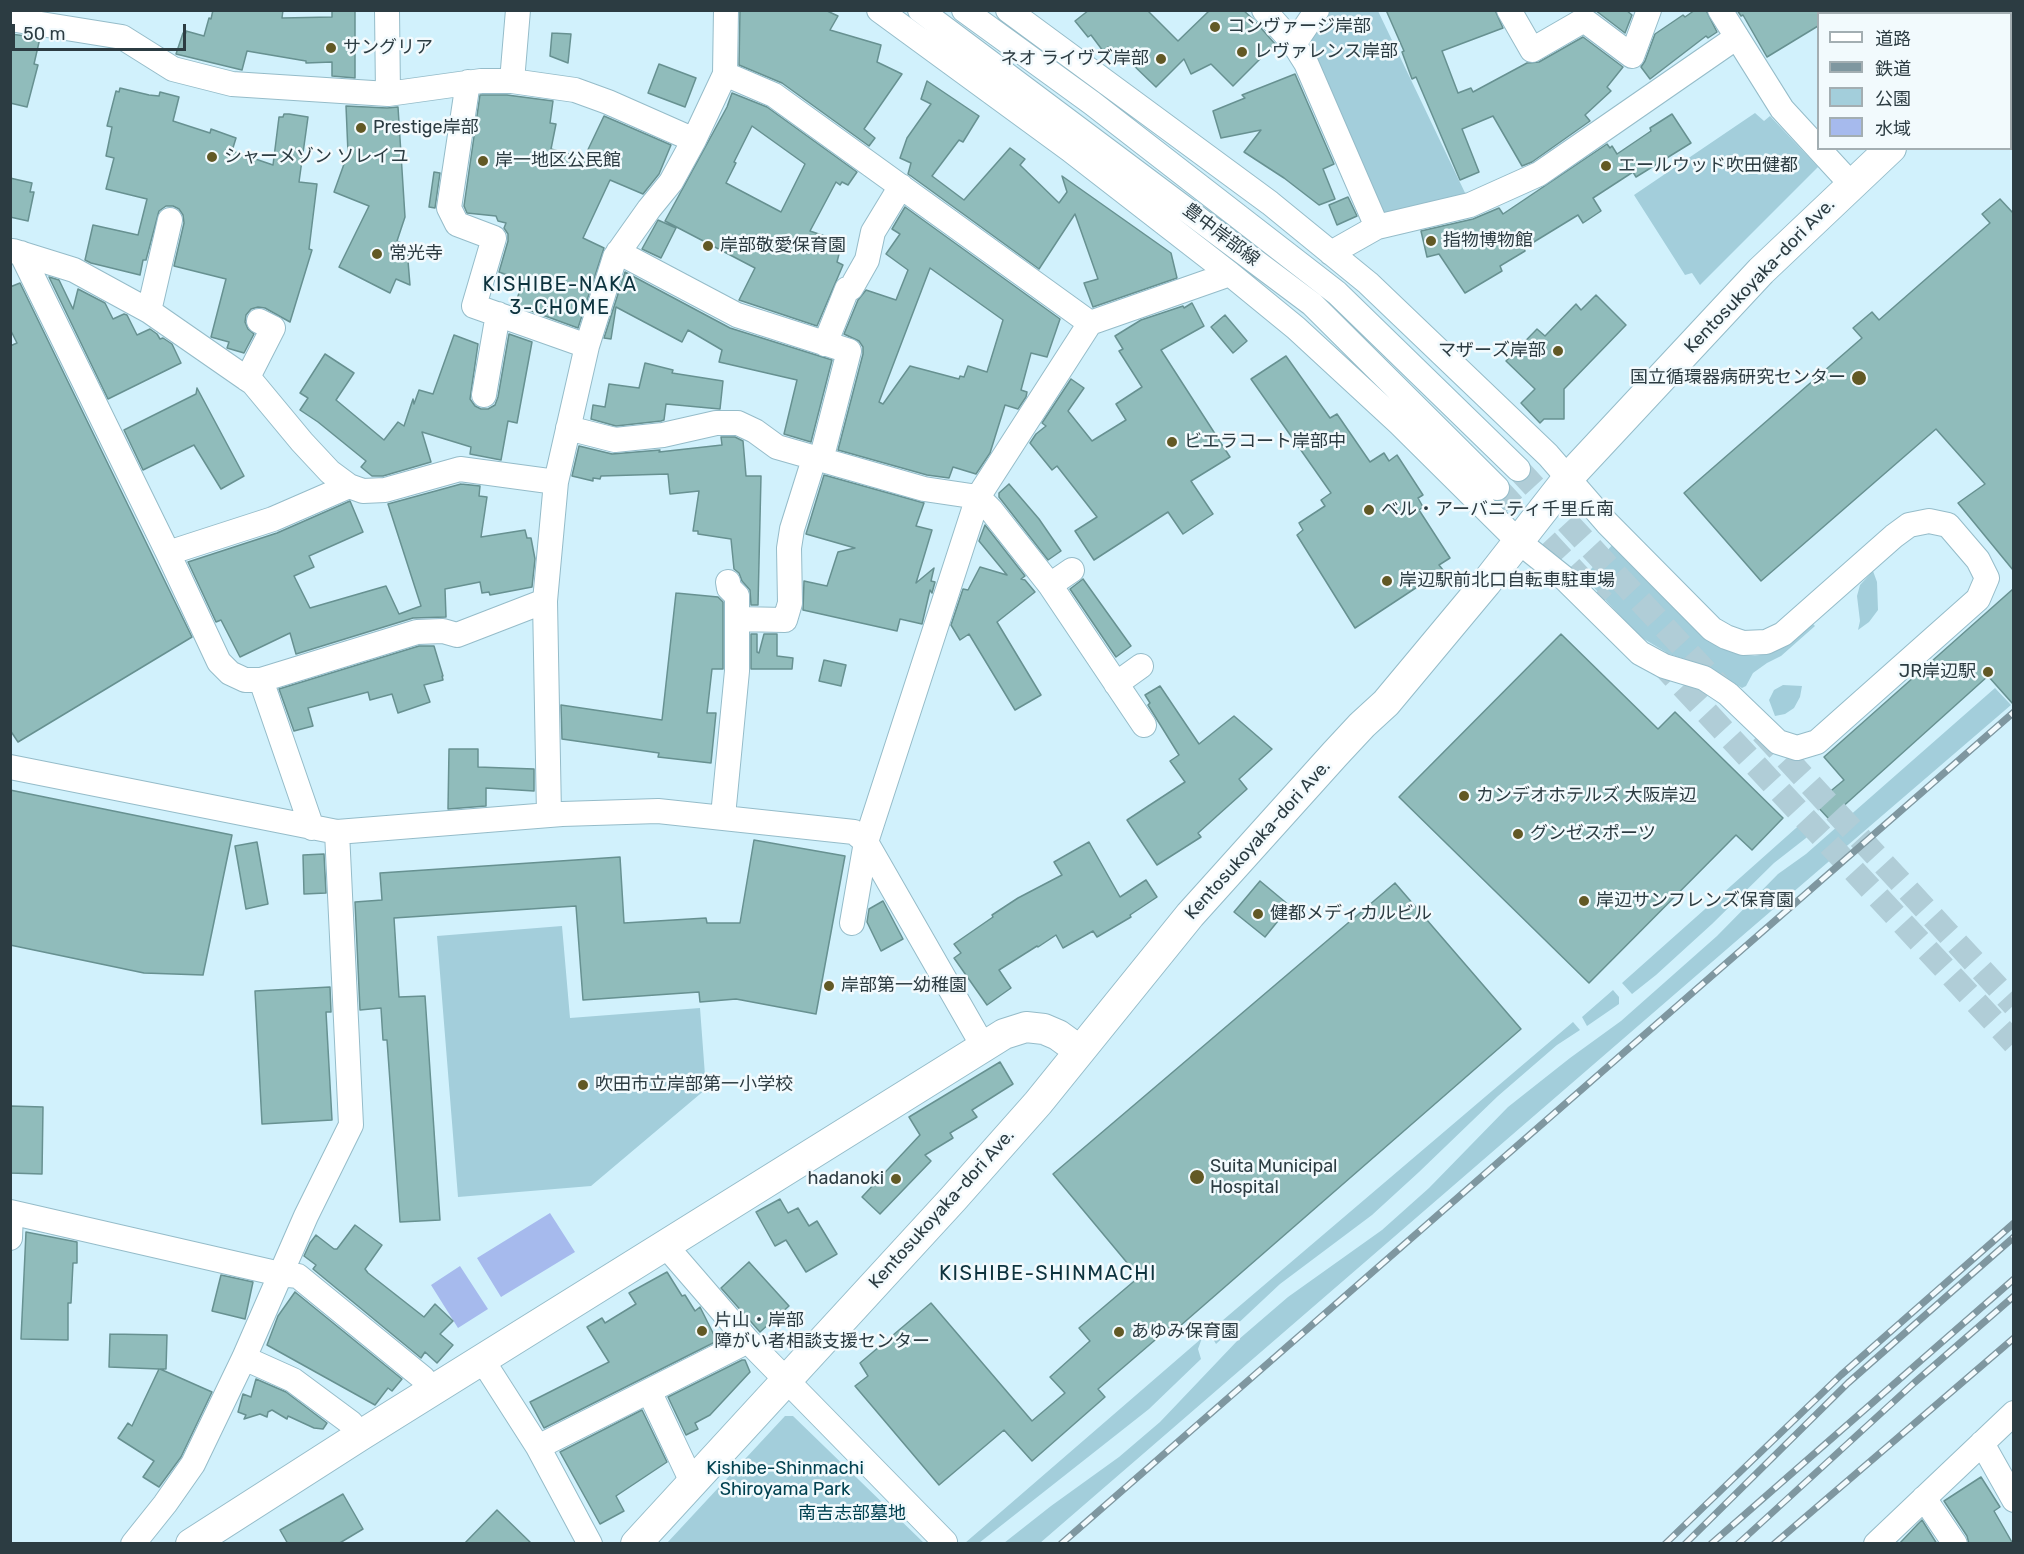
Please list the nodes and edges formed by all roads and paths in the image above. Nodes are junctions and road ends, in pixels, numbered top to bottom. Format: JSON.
{"nodes":[{"id":1,"x":387,"y":10,"type":"edge"},
{"id":2,"x":518,"y":10,"type":"edge"},
{"id":3,"x":726,"y":10,"type":"edge"},
{"id":4,"x":879,"y":10,"type":"edge"},
{"id":5,"x":920,"y":10,"type":"edge"},
{"id":6,"x":964,"y":10,"type":"edge"},
{"id":7,"x":1008,"y":10,"type":"edge"},
{"id":8,"x":1264,"y":10,"type":"edge"},
{"id":9,"x":1317,"y":10,"type":"edge"},
{"id":10,"x":1509,"y":10,"type":"edge"},
{"id":11,"x":1649,"y":10,"type":"edge"},
{"id":12,"x":1720,"y":10,"type":"edge"},
{"id":13,"x":10,"y":19,"type":"edge"},
{"id":14,"x":71,"y":19,"type":"edge"},
{"id":15,"x":1737,"y":37,"type":"junction"},
{"id":16,"x":1294,"y":44,"type":"junction"},
{"id":17,"x":725,"y":74,"type":"junction"},
{"id":18,"x":512,"y":81,"type":"junction"},
{"id":19,"x":468,"y":82,"type":"junction"},
{"id":20,"x":388,"y":94,"type":"junction"},
{"id":21,"x":694,"y":140,"type":"junction"},
{"id":22,"x":1817,"y":147,"type":"edge"},
{"id":23,"x":1820,"y":150,"type":"edge"},
{"id":24,"x":1889,"y":150,"type":"edge"},
{"id":25,"x":1851,"y":184,"type":"junction"},
{"id":26,"x":900,"y":186,"type":"junction"},
{"id":27,"x":170,"y":220,"type":"dead end"},
{"id":28,"x":1377,"y":227,"type":"junction"},
{"id":29,"x":16,"y":252,"type":"edge"},
{"id":30,"x":618,"y":252,"type":"junction"},
{"id":31,"x":1331,"y":253,"type":"junction"},
{"id":32,"x":1230,"y":274,"type":"junction"},
{"id":33,"x":149,"y":311,"type":"junction"},
{"id":34,"x":498,"y":314,"type":"junction"},
{"id":35,"x":259,"y":321,"type":"dead end"},
{"id":36,"x":1090,"y":323,"type":"junction"},
{"id":37,"x":825,"y":344,"type":"junction"},
{"id":38,"x":587,"y":345,"type":"junction"},
{"id":39,"x":247,"y":379,"type":"junction"},
{"id":40,"x":484,"y":395,"type":"dead end"},
{"id":41,"x":568,"y":428,"type":"junction"},
{"id":42,"x":817,"y":460,"type":"junction"},
{"id":43,"x":1518,"y":469,"type":"tunnel mouth"},
{"id":44,"x":1568,"y":478,"type":"junction"},
{"id":45,"x":556,"y":482,"type":"junction"},
{"id":46,"x":349,"y":486,"type":"junction"},
{"id":47,"x":1497,"y":488,"type":"tunnel mouth"},
{"id":48,"x":978,"y":497,"type":"junction"},
{"id":49,"x":1518,"y":542,"type":"junction"},
{"id":50,"x":168,"y":553,"type":"junction"},
{"id":51,"x":1072,"y":570,"type":"dead end"},
{"id":52,"x":728,"y":582,"type":"dead end"},
{"id":53,"x":1050,"y":585,"type":"junction"},
{"id":54,"x":545,"y":601,"type":"junction"},
{"id":55,"x":737,"y":619,"type":"junction"},
{"id":56,"x":1142,"y":666,"type":"dead end"},
{"id":57,"x":261,"y":680,"type":"junction"},
{"id":58,"x":1116,"y":684,"type":"junction"},
{"id":59,"x":1144,"y":725,"type":"dead end"},
{"id":60,"x":10,"y":767,"type":"edge"},
{"id":61,"x":549,"y":815,"type":"junction"},
{"id":62,"x":723,"y":816,"type":"junction"},
{"id":63,"x":312,"y":828,"type":"junction"},
{"id":64,"x":337,"y":832,"type":"junction"},
{"id":65,"x":866,"y":842,"type":"junction"},
{"id":66,"x":852,"y":923,"type":"dead end"},
{"id":67,"x":983,"y":1046,"type":"junction"},
{"id":68,"x":1080,"y":1051,"type":"junction"},
{"id":69,"x":11,"y":1213,"type":"edge"},
{"id":70,"x":10,"y":1238,"type":"edge"},
{"id":71,"x":665,"y":1245,"type":"junction"},
{"id":72,"x":280,"y":1274,"type":"junction"},
{"id":73,"x":748,"y":1341,"type":"junction"},
{"id":74,"x":244,"y":1358,"type":"junction"},
{"id":75,"x":480,"y":1361,"type":"junction"},
{"id":76,"x":786,"y":1379,"type":"junction"},
{"id":77,"x":434,"y":1390,"type":"junction"},
{"id":78,"x":649,"y":1391,"type":"junction"},
{"id":79,"x":2013,"y":1413,"type":"edge"},
{"id":80,"x":361,"y":1435,"type":"junction"},
{"id":81,"x":1982,"y":1443,"type":"junction"},
{"id":82,"x":538,"y":1447,"type":"junction"},
{"id":83,"x":692,"y":1482,"type":"junction"},
{"id":84,"x":1924,"y":1498,"type":"junction"},
{"id":85,"x":2013,"y":1500,"type":"edge"},
{"id":86,"x":945,"y":1542,"type":"dead end"},
{"id":87,"x":133,"y":1544,"type":"edge"},
{"id":88,"x":191,"y":1544,"type":"edge"},
{"id":89,"x":590,"y":1544,"type":"edge"},
{"id":90,"x":636,"y":1544,"type":"edge"},
{"id":91,"x":1876,"y":1544,"type":"edge"},
{"id":92,"x":1955,"y":1544,"type":"edge"}],
"edges":[{"from":1,"to":20,"type":"street"},
{"from":2,"to":18,"type":"street"},
{"from":3,"to":17,"type":"street"},
{"from":4,"to":32,"type":"street"},
{"from":5,"to":47,"type":"street","name":"豊中岸部線"},
{"from":6,"to":43,"type":"street","name":"豊中岸部線"},
{"from":7,"to":31,"type":"street"},
{"from":8,"to":16,"type":"street"},
{"from":9,"to":16,"type":"street"},
{"from":10,"to":11,"type":"street"},
{"from":12,"to":15,"type":"street"},
{"from":13,"to":14,"type":"street"},
{"from":14,"to":20,"type":"street"},
{"from":15,"to":22,"type":"street"},
{"from":15,"to":28,"type":"street"},
{"from":16,"to":28,"type":"street"},
{"from":17,"to":21,"type":"street"},
{"from":17,"to":26,"type":"street"},
{"from":18,"to":19,"type":"street"},
{"from":18,"to":21,"type":"street"},
{"from":19,"to":20,"type":"street"},
{"from":19,"to":34,"type":"street"},
{"from":21,"to":30,"type":"street"},
{"from":23,"to":25,"type":"street"},
{"from":24,"to":25,"type":"street","name":"Kentosukoyaka-dori Ave."},
{"from":25,"to":44,"type":"street","name":"Kentosukoyaka-dori Ave."},
{"from":26,"to":36,"type":"street"},
{"from":26,"to":37,"type":"street"},
{"from":27,"to":33,"type":"street"},
{"from":28,"to":31,"type":"street"},
{"from":29,"to":33,"type":"street"},
{"from":29,"to":50,"type":"street"},
{"from":30,"to":37,"type":"street"},
{"from":30,"to":38,"type":"street"},
{"from":31,"to":44,"type":"street"},
{"from":32,"to":36,"type":"street"},
{"from":32,"to":49,"type":"street"},
{"from":33,"to":39,"type":"street"},
{"from":34,"to":38,"type":"street"},
{"from":34,"to":40,"type":"street"},
{"from":35,"to":39,"type":"street"},
{"from":36,"to":48,"type":"street"},
{"from":37,"to":42,"type":"street"},
{"from":38,"to":41,"type":"street"},
{"from":39,"to":46,"type":"street"},
{"from":41,"to":42,"type":"street"},
{"from":41,"to":45,"type":"street"},
{"from":42,"to":48,"type":"street"},
{"from":42,"to":55,"type":"street"},
{"from":44,"to":49,"type":"street","name":"Kentosukoyaka-dori Ave."},
{"from":44,"to":49,"type":"street"},
{"from":45,"to":46,"type":"street"},
{"from":45,"to":54,"type":"street"},
{"from":46,"to":50,"type":"street"},
{"from":48,"to":53,"type":"street"},
{"from":48,"to":65,"type":"street"},
{"from":49,"to":68,"type":"street","name":"Kentosukoyaka-dori Ave."},
{"from":50,"to":57,"type":"street"},
{"from":51,"to":53,"type":"street"},
{"from":52,"to":55,"type":"street"},
{"from":53,"to":58,"type":"street"},
{"from":54,"to":57,"type":"street"},
{"from":54,"to":61,"type":"street"},
{"from":55,"to":62,"type":"street"},
{"from":56,"to":58,"type":"street"},
{"from":57,"to":63,"type":"street"},
{"from":58,"to":59,"type":"street"},
{"from":60,"to":63,"type":"street"},
{"from":61,"to":62,"type":"street"},
{"from":61,"to":64,"type":"street"},
{"from":62,"to":65,"type":"street"},
{"from":63,"to":64,"type":"street"},
{"from":64,"to":72,"type":"street"},
{"from":65,"to":66,"type":"street"},
{"from":65,"to":67,"type":"street"},
{"from":67,"to":68,"type":"street"},
{"from":67,"to":71,"type":"street"},
{"from":68,"to":76,"type":"street","name":"Kentosukoyaka-dori Ave."},
{"from":69,"to":70,"type":"street"},
{"from":69,"to":72,"type":"street"},
{"from":71,"to":73,"type":"street"},
{"from":71,"to":75,"type":"street"},
{"from":72,"to":74,"type":"street"},
{"from":72,"to":77,"type":"street"},
{"from":73,"to":76,"type":"street"},
{"from":73,"to":78,"type":"street"},
{"from":74,"to":80,"type":"street"},
{"from":74,"to":87,"type":"street"},
{"from":75,"to":77,"type":"street"},
{"from":75,"to":82,"type":"street"},
{"from":76,"to":83,"type":"street","name":"Kentosukoyaka-dori Ave."},
{"from":76,"to":86,"type":"street"},
{"from":77,"to":80,"type":"street"},
{"from":78,"to":82,"type":"street"},
{"from":78,"to":83,"type":"street"},
{"from":79,"to":81,"type":"street"},
{"from":80,"to":88,"type":"street"},
{"from":81,"to":84,"type":"street"},
{"from":81,"to":85,"type":"street"},
{"from":82,"to":89,"type":"street"},
{"from":83,"to":90,"type":"street","name":"Kentosukoyaka-dori Ave."},
{"from":84,"to":91,"type":"street"},
{"from":84,"to":92,"type":"street"}]}
